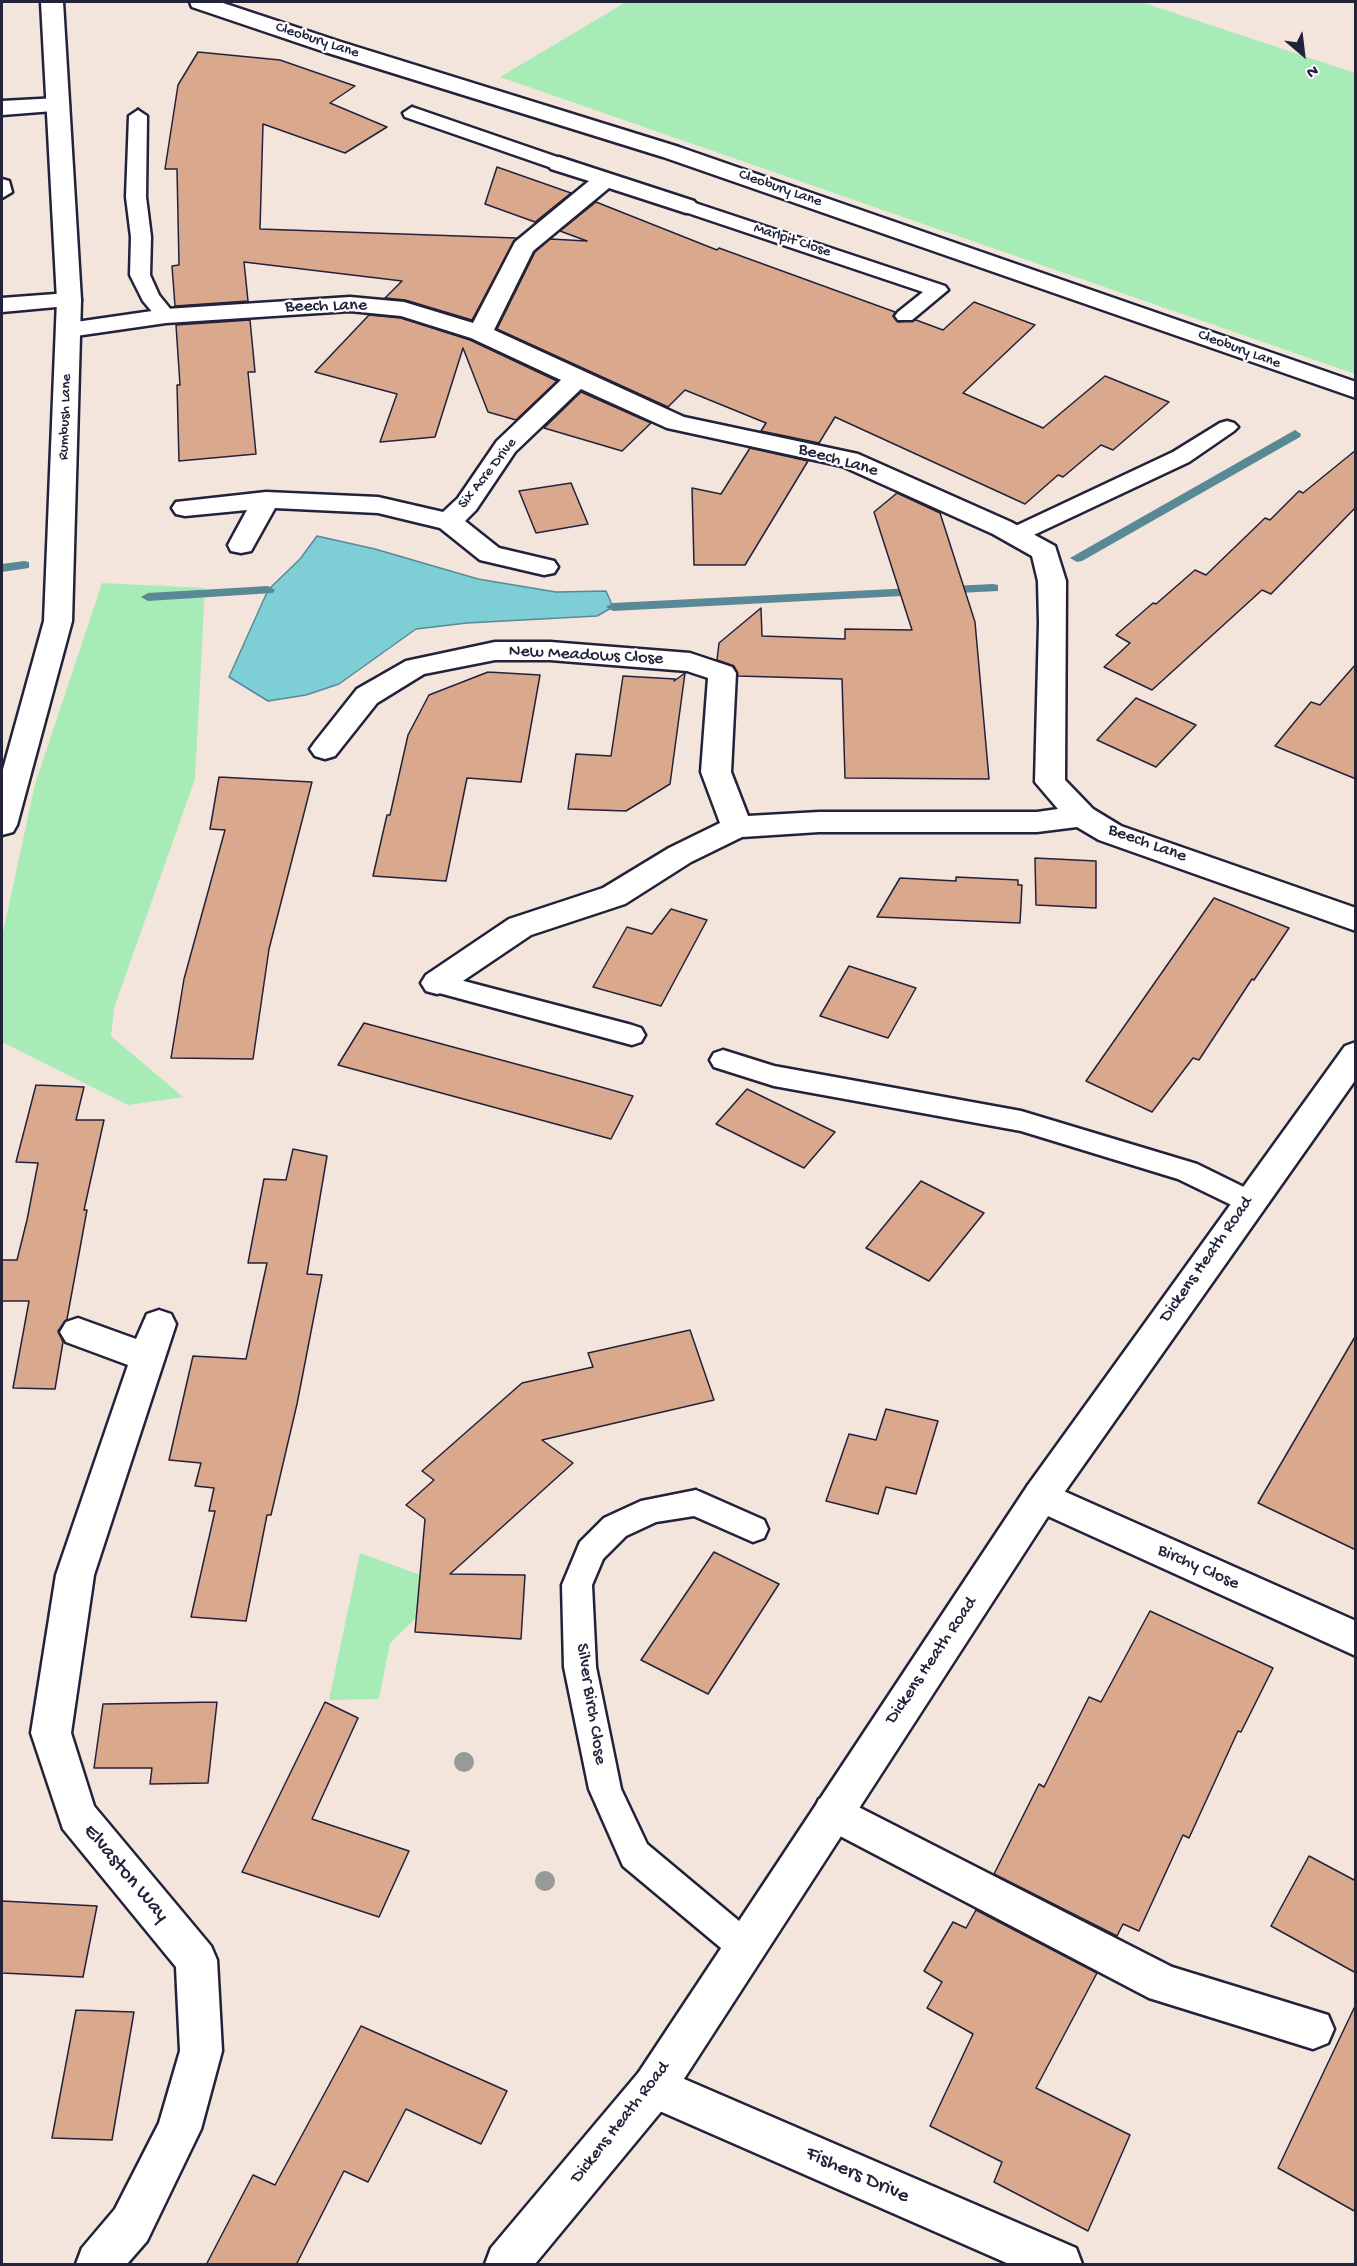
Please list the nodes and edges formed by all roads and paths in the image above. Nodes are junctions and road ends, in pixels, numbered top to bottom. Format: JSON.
{"nodes":[{"id":1,"x":52,"y":2,"type":"edge"},
{"id":2,"x":200,"y":2,"type":"edge"},
{"id":3,"x":57,"y":105,"type":"junction"},
{"id":4,"x":2,"y":108,"type":"edge"},
{"id":5,"x":412,"y":113,"type":"dead end"},
{"id":6,"x":138,"y":116,"type":"dead end"},
{"id":7,"x":560,"y":164,"type":"joint"},
{"id":8,"x":606,"y":179,"type":"junction"},
{"id":9,"x":2,"y":185,"type":"edge"},
{"id":10,"x":2,"y":192,"type":"edge"},
{"id":11,"x":686,"y":206,"type":"joint"},
{"id":12,"x":69,"y":300,"type":"junction"},
{"id":13,"x":2,"y":305,"type":"edge"},
{"id":14,"x":166,"y":316,"type":"junction"},
{"id":15,"x":905,"y":316,"type":"dead end"},
{"id":16,"x":69,"y":330,"type":"junction"},
{"id":17,"x":480,"y":333,"type":"junction"},
{"id":18,"x":579,"y":377,"type":"junction"},
{"id":19,"x":1356,"y":391,"type":"edge"},
{"id":20,"x":1227,"y":427,"type":"dead end"},
{"id":21,"x":266,"y":500,"type":"junction"},
{"id":22,"x":185,"y":508,"type":"dead end"},
{"id":23,"x":449,"y":522,"type":"junction"},
{"id":24,"x":1014,"y":535,"type":"junction"},
{"id":25,"x":241,"y":545,"type":"dead end"},
{"id":26,"x":544,"y":567,"type":"dead end"},
{"id":27,"x":325,"y":749,"type":"dead end"},
{"id":28,"x":1082,"y":816,"type":"junction"},
{"id":29,"x":2,"y":825,"type":"edge"},
{"id":30,"x":737,"y":827,"type":"junction"},
{"id":31,"x":1356,"y":920,"type":"edge"},
{"id":32,"x":437,"y":983,"type":"joint"},
{"id":33,"x":632,"y":1035,"type":"dead end"},
{"id":34,"x":1356,"y":1054,"type":"edge"},
{"id":35,"x":723,"y":1060,"type":"dead end"},
{"id":36,"x":1248,"y":1202,"type":"junction"},
{"id":37,"x":78,"y":1332,"type":"dead end"},
{"id":38,"x":1041,"y":1496,"type":"junction"},
{"id":39,"x":753,"y":1529,"type":"dead end"},
{"id":40,"x":1356,"y":1639,"type":"edge"},
{"id":41,"x":832,"y":1812,"type":"junction"},
{"id":42,"x":745,"y":1947,"type":"junction"},
{"id":43,"x":1313,"y":2029,"type":"dead end"},
{"id":44,"x":654,"y":2086,"type":"junction"},
{"id":45,"x":98,"y":2265,"type":"edge"},
{"id":46,"x":507,"y":2265,"type":"edge"},
{"id":47,"x":1060,"y":2265,"type":"edge"}],
"edges":[{"from":1,"to":3,"type":"street","name":"Rumbush Lane"},
{"from":2,"to":19,"type":"street","name":"Cleobury Lane"},
{"from":3,"to":4,"type":"street"},
{"from":3,"to":12,"type":"street","name":"Rumbush Lane"},
{"from":5,"to":7,"type":"lane","name":"Marlpit Close"},
{"from":6,"to":14,"type":"lane"},
{"from":7,"to":8,"type":"street","name":"Marlpit Close"},
{"from":8,"to":11,"type":"street","name":"Marlpit Close"},
{"from":8,"to":17,"type":"street"},
{"from":9,"to":10,"type":"lane"},
{"from":11,"to":15,"type":"lane","name":"Marlpit Close"},
{"from":12,"to":13,"type":"street"},
{"from":12,"to":16,"type":"street","name":"Rumbush Lane"},
{"from":14,"to":16,"type":"street","name":"Beech Lane"},
{"from":14,"to":17,"type":"street","name":"Beech Lane"},
{"from":16,"to":29,"type":"street","name":"Rumbush Lane"},
{"from":17,"to":18,"type":"street","name":"Beech Lane"},
{"from":18,"to":23,"type":"street","name":"Six Acre Drive"},
{"from":18,"to":24,"type":"street","name":"Beech Lane"},
{"from":20,"to":24,"type":"lane"},
{"from":21,"to":22,"type":"street","name":"Six Acre Drive"},
{"from":21,"to":23,"type":"street","name":"Six Acre Drive"},
{"from":21,"to":25,"type":"street"},
{"from":23,"to":26,"type":"street","name":"Six Acre Drive"},
{"from":24,"to":28,"type":"street","name":"Beech Lane"},
{"from":27,"to":30,"type":"street","name":"New Meadows Close"},
{"from":28,"to":30,"type":"street"},
{"from":28,"to":31,"type":"street","name":"Beech Lane"},
{"from":30,"to":32,"type":"street"},
{"from":32,"to":33,"type":"lane"},
{"from":34,"to":36,"type":"street","name":"Dickens Heath Road"},
{"from":35,"to":36,"type":"lane"},
{"from":36,"to":38,"type":"street","name":"Dickens Heath Road"},
{"from":37,"to":45,"type":"street","name":"Elvaston Way"},
{"from":38,"to":40,"type":"street","name":"Birchy Close"},
{"from":38,"to":41,"type":"street","name":"Dickens Heath Road"},
{"from":39,"to":42,"type":"lane","name":"Silver Birch Close"},
{"from":41,"to":42,"type":"street","name":"Dickens Heath Road"},
{"from":41,"to":43,"type":"street"},
{"from":42,"to":44,"type":"street","name":"Dickens Heath Road"},
{"from":44,"to":46,"type":"street","name":"Dickens Heath Road"},
{"from":44,"to":47,"type":"street","name":"Fishers Drive"}]}
